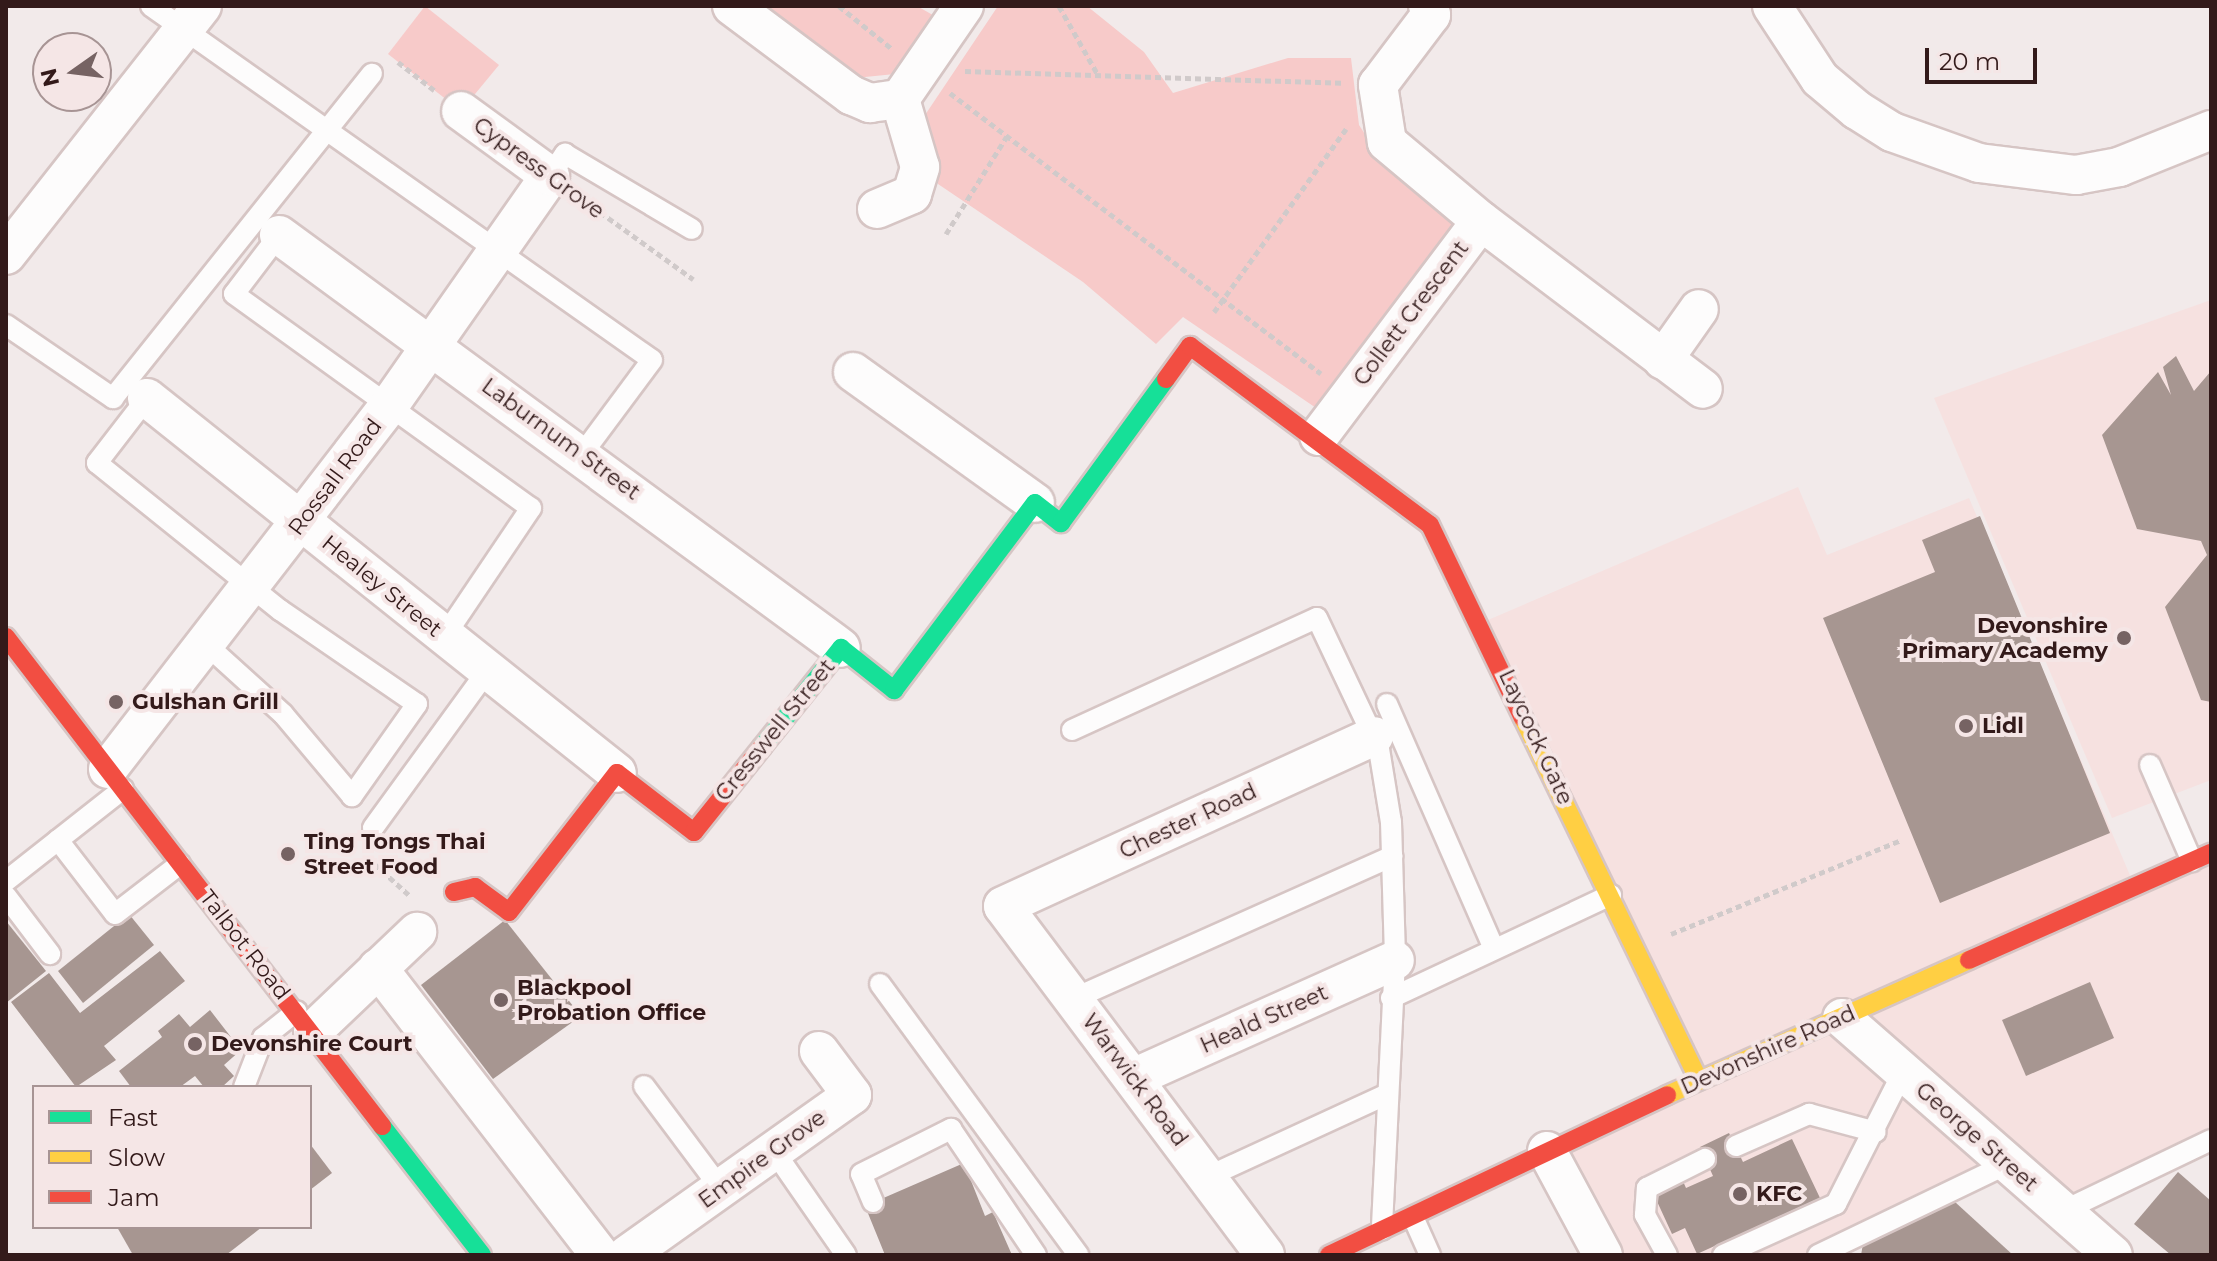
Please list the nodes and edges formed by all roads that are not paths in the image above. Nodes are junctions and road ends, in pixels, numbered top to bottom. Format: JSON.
{"nodes":[{"id":1,"x":151,"y":6,"type":"edge"},
{"id":2,"x":732,"y":6,"type":"edge"},
{"id":3,"x":964,"y":6,"type":"edge"},
{"id":4,"x":1428,"y":6,"type":"edge"},
{"id":5,"x":1772,"y":6,"type":"edge"},
{"id":6,"x":193,"y":18,"type":"edge"},
{"id":7,"x":372,"y":74,"type":"dead end"},
{"id":8,"x":910,"y":85,"type":"junction"},
{"id":9,"x":461,"y":111,"type":"road end"},
{"id":10,"x":2211,"y":130,"type":"edge"},
{"id":11,"x":327,"y":132,"type":"junction"},
{"id":12,"x":550,"y":176,"type":"junction"},
{"id":13,"x":877,"y":209,"type":"dead end"},
{"id":14,"x":1481,"y":221,"type":"junction"},
{"id":15,"x":692,"y":229,"type":"dead end"},
{"id":16,"x":279,"y":235,"type":"joint"},
{"id":17,"x":498,"y":251,"type":"junction"},
{"id":18,"x":7,"y":252,"type":"edge"},
{"id":19,"x":1699,"y":309,"type":"dead end"},
{"id":20,"x":6,"y":325,"type":"edge"},
{"id":21,"x":431,"y":345,"type":"junction"},
{"id":22,"x":1663,"y":360,"type":"junction"},
{"id":23,"x":853,"y":372,"type":"dead end"},
{"id":24,"x":1703,"y":389,"type":"dead end"},
{"id":25,"x":147,"y":398,"type":"joint"},
{"id":26,"x":388,"y":407,"type":"junction"},
{"id":27,"x":1319,"y":436,"type":"junction"},
{"id":28,"x":583,"y":453,"type":"junction"},
{"id":29,"x":1035,"y":503,"type":"junction"},
{"id":30,"x":302,"y":521,"type":"junction"},
{"id":31,"x":252,"y":587,"type":"junction"},
{"id":32,"x":6,"y":637,"type":"edge"},
{"id":33,"x":444,"y":637,"type":"junction"},
{"id":34,"x":207,"y":645,"type":"junction"},
{"id":35,"x":841,"y":648,"type":"junction"},
{"id":36,"x":487,"y":671,"type":"junction"},
{"id":37,"x":1381,"y":720,"type":"junction"},
{"id":38,"x":1072,"y":730,"type":"dead end"},
{"id":39,"x":2150,"y":765,"type":"dead end"},
{"id":40,"x":617,"y":773,"type":"junction"},
{"id":41,"x":116,"y":779,"type":"junction"},
{"id":42,"x":373,"y":828,"type":"dead end"},
{"id":43,"x":58,"y":840,"type":"junction"},
{"id":44,"x":1393,"y":856,"type":"junction"},
{"id":45,"x":2202,"y":857,"type":"edge"},
{"id":46,"x":180,"y":864,"type":"junction"},
{"id":47,"x":6,"y":881,"type":"edge"},
{"id":48,"x":454,"y":892,"type":"dead end"},
{"id":49,"x":1611,"y":895,"type":"junction"},
{"id":50,"x":6,"y":896,"type":"edge"},
{"id":51,"x":1003,"y":906,"type":"joint"},
{"id":52,"x":417,"y":932,"type":"dead end"},
{"id":53,"x":1494,"y":949,"type":"junction"},
{"id":54,"x":50,"y":954,"type":"dead end"},
{"id":55,"x":1395,"y":960,"type":"junction"},
{"id":56,"x":378,"y":968,"type":"junction"},
{"id":57,"x":880,"y":984,"type":"dead end"},
{"id":58,"x":1391,"y":998,"type":"junction"},
{"id":59,"x":1073,"y":999,"type":"junction"},
{"id":60,"x":1842,"y":1018,"type":"junction"},
{"id":61,"x":305,"y":1021,"type":"junction"},
{"id":62,"x":819,"y":1051,"type":"dead end"},
{"id":63,"x":1903,"y":1072,"type":"junction"},
{"id":64,"x":1133,"y":1078,"type":"junction"},
{"id":65,"x":1699,"y":1080,"type":"junction"},
{"id":66,"x":245,"y":1085,"type":"edge"},
{"id":67,"x":644,"y":1086,"type":"dead end"},
{"id":68,"x":1385,"y":1095,"type":"junction"},
{"id":69,"x":1876,"y":1132,"type":"junction"},
{"id":70,"x":2211,"y":1140,"type":"edge"},
{"id":71,"x":1736,"y":1146,"type":"dead end"},
{"id":72,"x":774,"y":1151,"type":"junction"},
{"id":73,"x":1547,"y":1151,"type":"junction"},
{"id":74,"x":1705,"y":1159,"type":"dead end"},
{"id":75,"x":2007,"y":1164,"type":"junction"},
{"id":76,"x":1207,"y":1177,"type":"junction"},
{"id":77,"x":721,"y":1189,"type":"junction"},
{"id":78,"x":873,"y":1202,"type":"dead end"},
{"id":79,"x":2063,"y":1211,"type":"junction"},
{"id":80,"x":1413,"y":1217,"type":"junction"},
{"id":81,"x":1382,"y":1230,"type":"junction"},
{"id":82,"x":482,"y":1255,"type":"edge"},
{"id":83,"x":600,"y":1255,"type":"edge"},
{"id":84,"x":627,"y":1255,"type":"edge"},
{"id":85,"x":846,"y":1255,"type":"edge"},
{"id":86,"x":1036,"y":1255,"type":"edge"},
{"id":87,"x":1078,"y":1255,"type":"edge"},
{"id":88,"x":1265,"y":1255,"type":"edge"},
{"id":89,"x":1329,"y":1255,"type":"edge"},
{"id":90,"x":1430,"y":1255,"type":"edge"},
{"id":91,"x":1603,"y":1255,"type":"edge"},
{"id":92,"x":1667,"y":1255,"type":"edge"},
{"id":93,"x":1723,"y":1255,"type":"edge"},
{"id":94,"x":1818,"y":1255,"type":"edge"},
{"id":95,"x":2113,"y":1255,"type":"edge"}],
"edges":[{"from":1,"to":6,"type":"lane"},
{"from":2,"to":8,"type":"street"},
{"from":3,"to":8,"type":"street"},
{"from":4,"to":14,"type":"street","name":"Collett Crescent"},
{"from":5,"to":10,"type":"street"},
{"from":6,"to":11,"type":"lane"},
{"from":6,"to":18,"type":"street"},
{"from":7,"to":11,"type":"lane"},
{"from":8,"to":13,"type":"street"},
{"from":9,"to":12,"type":"street","name":"Cypress Grove"},
{"from":11,"to":17,"type":"lane"},
{"from":11,"to":20,"type":"lane"},
{"from":12,"to":15,"type":"lane"},
{"from":12,"to":17,"type":"street","name":"Rossall Road"},
{"from":14,"to":22,"type":"street"},
{"from":14,"to":27,"type":"street","name":"Collett Crescent"},
{"from":16,"to":21,"type":"street","name":"Laburnum Street"},
{"from":16,"to":26,"type":"lane"},
{"from":17,"to":21,"type":"street","name":"Rossall Road"},
{"from":17,"to":28,"type":"lane"},
{"from":19,"to":22,"type":"street"},
{"from":21,"to":26,"type":"street","name":"Rossall Road"},
{"from":21,"to":28,"type":"street","name":"Laburnum Street"},
{"from":22,"to":24,"type":"street"},
{"from":23,"to":29,"type":"street"},
{"from":25,"to":30,"type":"street","name":"Healey Street"},
{"from":25,"to":31,"type":"lane"},
{"from":26,"to":30,"type":"street","name":"Rossall Road"},
{"from":26,"to":33,"type":"lane"},
{"from":27,"to":29,"type":"street","name":"Laycock Gate"},
{"from":27,"to":49,"type":"street","name":"Laycock Gate"},
{"from":28,"to":35,"type":"street","name":"Laburnum Street"},
{"from":29,"to":35,"type":"street","name":"Cresswell Street"},
{"from":30,"to":31,"type":"street","name":"Rossall Road"},
{"from":30,"to":33,"type":"street","name":"Healey Street"},
{"from":31,"to":34,"type":"street","name":"Rossall Road"},
{"from":31,"to":34,"type":"lane"},
{"from":32,"to":41,"type":"street","name":"Talbot Road"},
{"from":33,"to":36,"type":"street","name":"Healey Street"},
{"from":34,"to":41,"type":"street","name":"Rossall Road"},
{"from":35,"to":40,"type":"street","name":"Cresswell Street"},
{"from":36,"to":40,"type":"street","name":"Healey Street"},
{"from":36,"to":42,"type":"lane"},
{"from":37,"to":38,"type":"lane"},
{"from":37,"to":44,"type":"lane"},
{"from":37,"to":51,"type":"street","name":"Chester Road"},
{"from":37,"to":53,"type":"lane"},
{"from":39,"to":45,"type":"lane"},
{"from":40,"to":48,"type":"street"},
{"from":41,"to":43,"type":"lane"},
{"from":41,"to":46,"type":"street","name":"Talbot Road"},
{"from":43,"to":46,"type":"lane"},
{"from":43,"to":47,"type":"lane"},
{"from":44,"to":55,"type":"lane"},
{"from":44,"to":59,"type":"lane"},
{"from":45,"to":60,"type":"street","name":"Devonshire Road"},
{"from":46,"to":61,"type":"street","name":"Talbot Road"},
{"from":49,"to":53,"type":"lane"},
{"from":49,"to":65,"type":"street","name":"Laycock Gate"},
{"from":50,"to":54,"type":"lane"},
{"from":51,"to":59,"type":"street","name":"Warwick Road"},
{"from":52,"to":56,"type":"street"},
{"from":53,"to":58,"type":"lane"},
{"from":55,"to":58,"type":"lane"},
{"from":55,"to":64,"type":"street","name":"Heald Street"},
{"from":56,"to":61,"type":"street"},
{"from":56,"to":83,"type":"street"},
{"from":57,"to":87,"type":"lane"},
{"from":58,"to":68,"type":"lane"},
{"from":59,"to":64,"type":"street","name":"Warwick Road"},
{"from":60,"to":63,"type":"street","name":"George Street"},
{"from":60,"to":65,"type":"street","name":"Devonshire Road"},
{"from":61,"to":66,"type":"lane"},
{"from":61,"to":82,"type":"street","name":"Talbot Road"},
{"from":62,"to":72,"type":"street","name":"Empire Grove"},
{"from":63,"to":69,"type":"lane"},
{"from":63,"to":75,"type":"street","name":"George Street"},
{"from":64,"to":76,"type":"street","name":"Warwick Road"},
{"from":65,"to":73,"type":"street","name":"Devonshire Road"},
{"from":67,"to":77,"type":"lane"},
{"from":68,"to":76,"type":"lane"},
{"from":68,"to":81,"type":"lane"},
{"from":69,"to":71,"type":"lane"},
{"from":69,"to":93,"type":"lane"},
{"from":70,"to":79,"type":"lane"},
{"from":72,"to":77,"type":"street","name":"Empire Grove"},
{"from":72,"to":85,"type":"lane"},
{"from":73,"to":80,"type":"street","name":"Devonshire Road"},
{"from":73,"to":91,"type":"street"},
{"from":74,"to":92,"type":"lane"},
{"from":75,"to":79,"type":"street","name":"George Street"},
{"from":75,"to":94,"type":"lane"},
{"from":76,"to":88,"type":"street","name":"Warwick Road"},
{"from":77,"to":84,"type":"street","name":"Empire Grove"},
{"from":78,"to":86,"type":"lane"},
{"from":79,"to":95,"type":"street","name":"George Street"},
{"from":80,"to":81,"type":"street","name":"Devonshire Road"},
{"from":80,"to":90,"type":"lane"},
{"from":81,"to":89,"type":"street","name":"Devonshire Road"}]}
